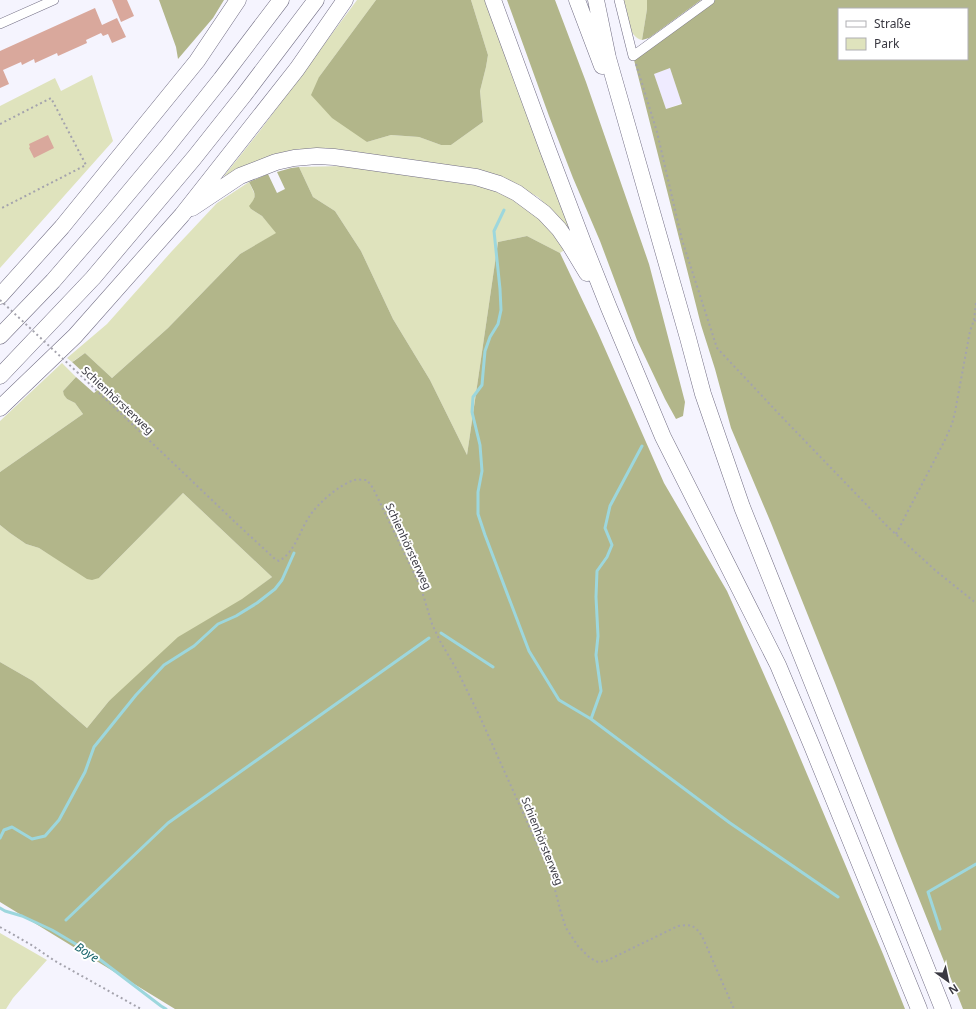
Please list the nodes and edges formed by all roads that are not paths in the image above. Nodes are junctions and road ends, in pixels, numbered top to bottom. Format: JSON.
{"nodes":[{"id":1,"x":54,"y":0,"type":"edge"},
{"id":2,"x":238,"y":0,"type":"edge"},
{"id":3,"x":281,"y":0,"type":"edge"},
{"id":4,"x":316,"y":0,"type":"edge"},
{"id":5,"x":346,"y":0,"type":"edge"},
{"id":6,"x":493,"y":0,"type":"edge"},
{"id":7,"x":577,"y":0,"type":"edge"},
{"id":8,"x":596,"y":0,"type":"edge"},
{"id":9,"x":619,"y":0,"type":"edge"},
{"id":10,"x":710,"y":0,"type":"edge"},
{"id":11,"x":0,"y":24,"type":"edge"},
{"id":12,"x":636,"y":157,"type":"junction"},
{"id":13,"x":182,"y":215,"type":"junction"},
{"id":14,"x":0,"y":296,"type":"edge"},
{"id":15,"x":609,"y":308,"type":"junction"},
{"id":16,"x":0,"y":336,"type":"edge"},
{"id":17,"x":0,"y":376,"type":"edge"},
{"id":18,"x":0,"y":408,"type":"edge"},
{"id":19,"x":919,"y":1009,"type":"edge"},
{"id":20,"x":943,"y":1009,"type":"edge"}],
"edges":[{"from":1,"to":11,"type":"street"},
{"from":2,"to":14,"type":"highway"},
{"from":3,"to":16,"type":"highway"},
{"from":4,"to":17,"type":"highway"},
{"from":5,"to":13,"type":"highway"},
{"from":6,"to":15,"type":"highway"},
{"from":7,"to":12,"type":"highway"},
{"from":8,"to":12,"type":"highway"},
{"from":9,"to":10,"type":"street"},
{"from":12,"to":20,"type":"highway"},
{"from":13,"to":15,"type":"highway"},
{"from":13,"to":18,"type":"highway"},
{"from":15,"to":19,"type":"highway"}]}
